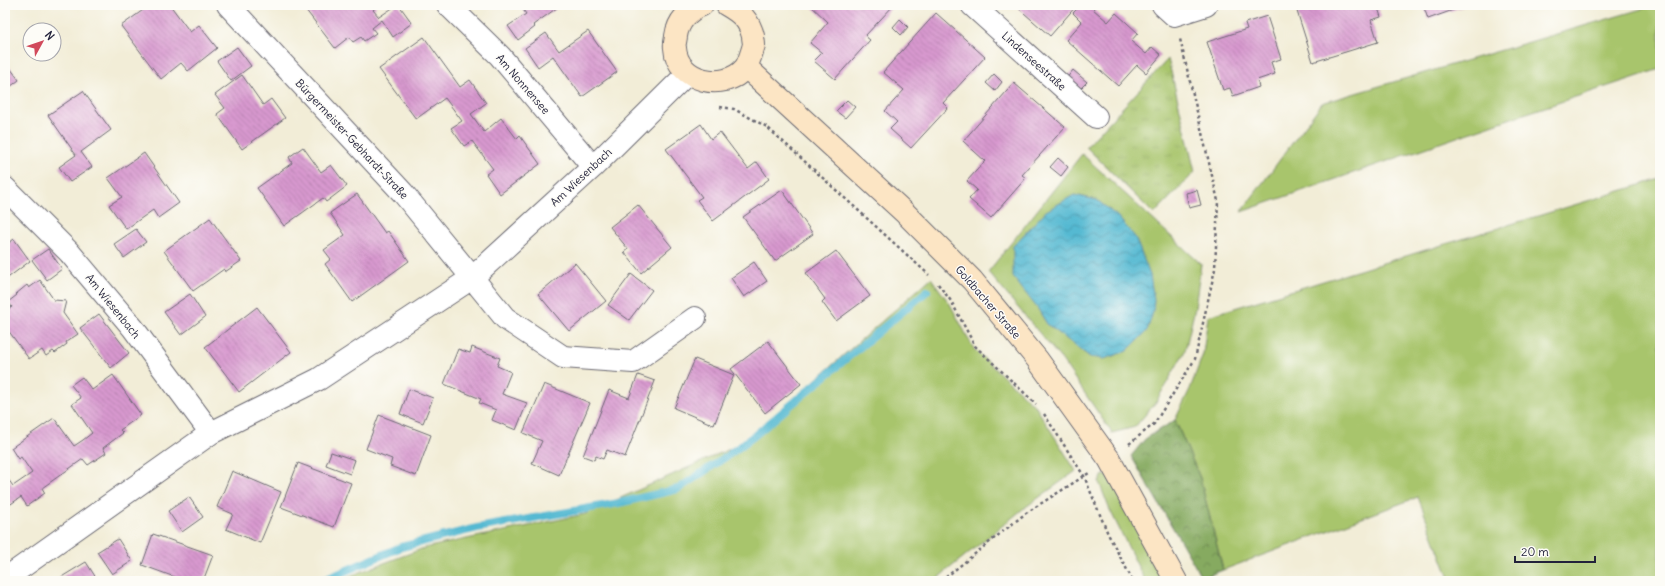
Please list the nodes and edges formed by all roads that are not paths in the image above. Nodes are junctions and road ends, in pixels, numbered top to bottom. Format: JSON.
{"nodes":[{"id":1,"x":228,"y":5,"type":"edge"},
{"id":2,"x":448,"y":5,"type":"edge"},
{"id":3,"x":972,"y":5,"type":"edge"},
{"id":4,"x":1206,"y":5,"type":"edge"},
{"id":5,"x":688,"y":8,"type":"edge"},
{"id":6,"x":739,"y":8,"type":"edge"},
{"id":7,"x":1168,"y":10,"type":"edge"},
{"id":8,"x":746,"y":67,"type":"junction"},
{"id":9,"x":688,"y":73,"type":"junction"},
{"id":10,"x":1096,"y":117,"type":"dead end"},
{"id":11,"x":594,"y":167,"type":"junction"},
{"id":12,"x":5,"y":188,"type":"edge"},
{"id":13,"x":472,"y":278,"type":"junction"},
{"id":14,"x":695,"y":318,"type":"dead end"},
{"id":15,"x":211,"y":433,"type":"junction"},
{"id":16,"x":5,"y":579,"type":"edge"},
{"id":17,"x":1176,"y":581,"type":"edge"}],
"edges":[{"from":1,"to":13,"type":"street","name":"Bürgermeister-Gebhardt-Straße"},
{"from":2,"to":11,"type":"street","name":"Am Nonnensee"},
{"from":3,"to":10,"type":"street","name":"Lindenseestraße"},
{"from":4,"to":7,"type":"street"},
{"from":5,"to":9,"type":"street"},
{"from":6,"to":8,"type":"street"},
{"from":8,"to":9,"type":"street"},
{"from":8,"to":17,"type":"street","name":"Goldbacher Straße"},
{"from":9,"to":11,"type":"street","name":"Am Wiesenbach"},
{"from":11,"to":13,"type":"street","name":"Am Wiesenbach"},
{"from":12,"to":15,"type":"street","name":"Am Wiesenbach"},
{"from":13,"to":14,"type":"street"},
{"from":13,"to":15,"type":"street","name":"Am Wiesenbach"},
{"from":15,"to":16,"type":"street","name":"Am Wiesenbach"}]}
